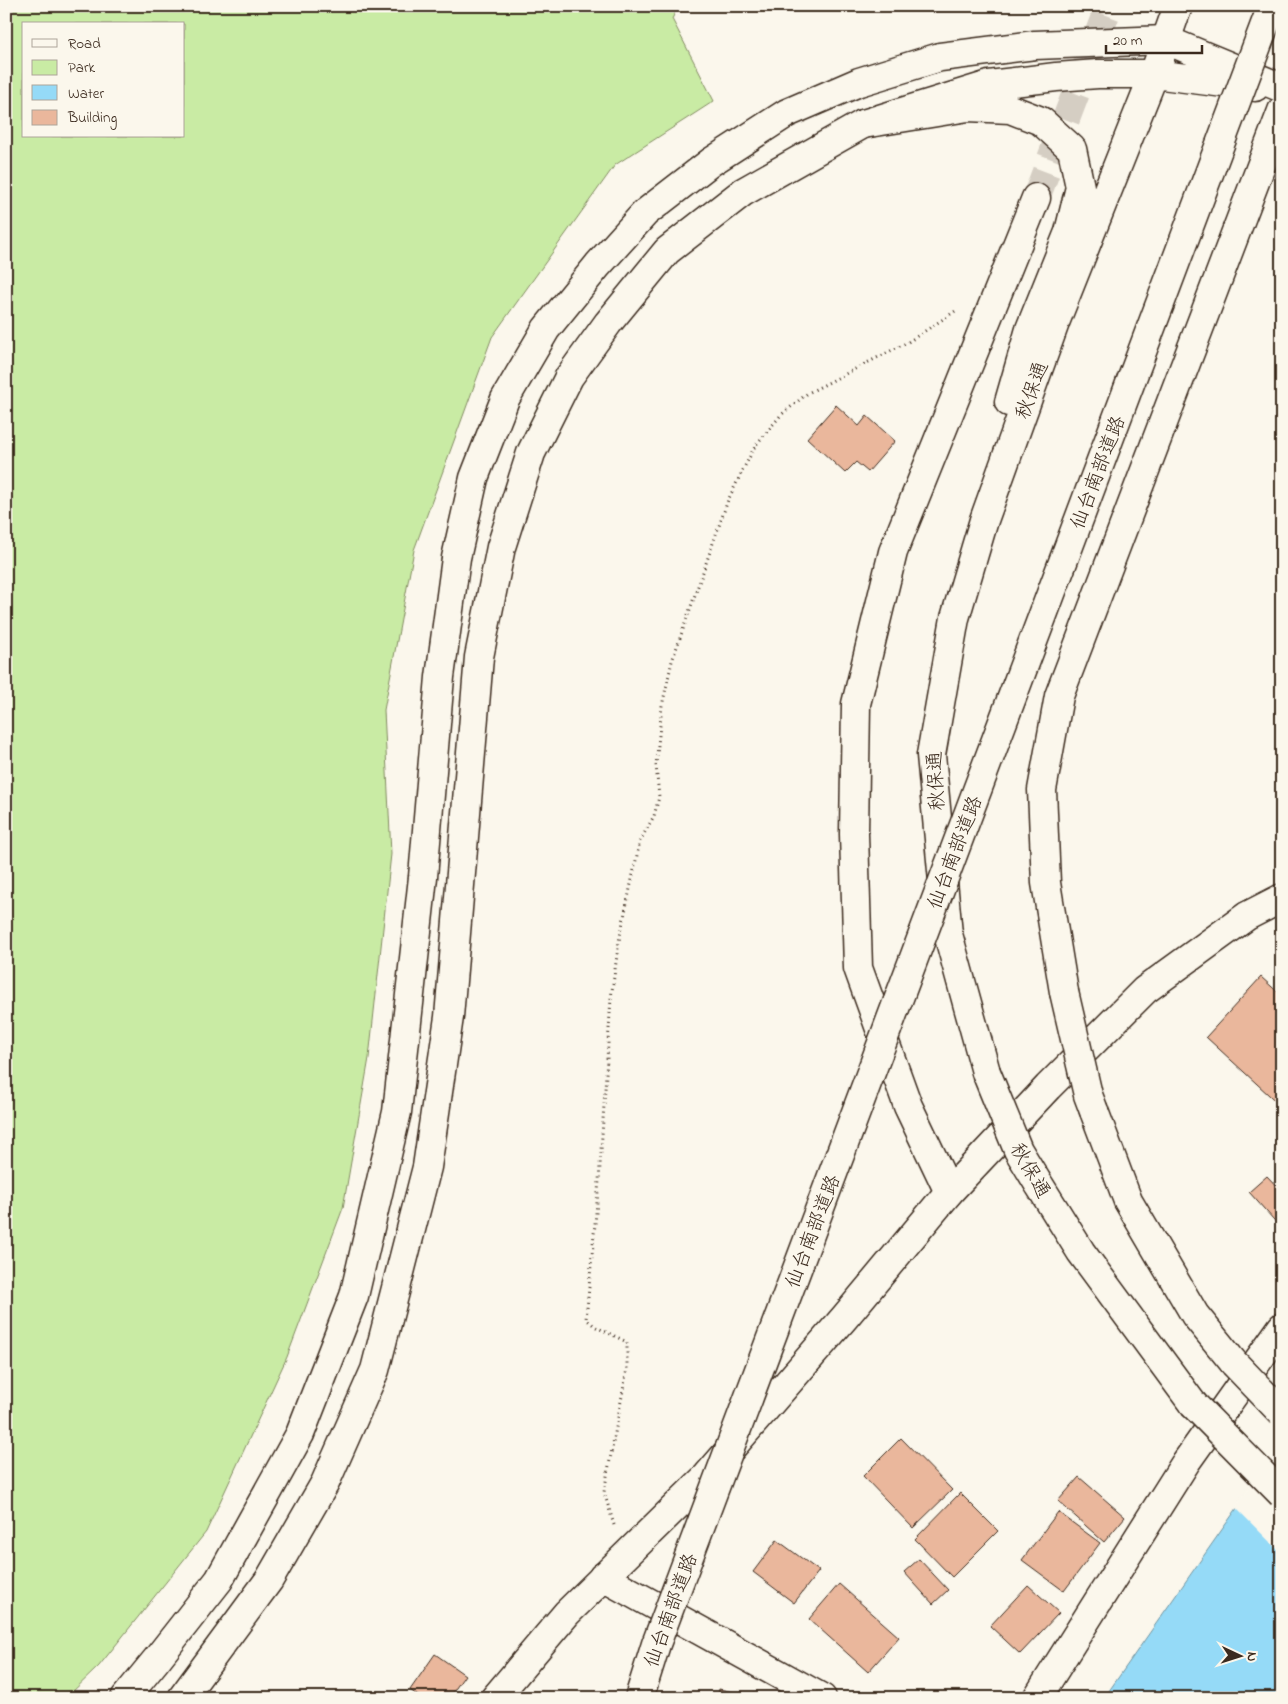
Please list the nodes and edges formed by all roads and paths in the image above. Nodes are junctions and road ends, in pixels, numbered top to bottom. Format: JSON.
{"nodes":[{"id":1,"x":1178,"y":6,"type":"edge"},
{"id":2,"x":1272,"y":6,"type":"edge"},
{"id":3,"x":1166,"y":40,"type":"junction"},
{"id":4,"x":1154,"y":74,"type":"junction"},
{"id":5,"x":1282,"y":89,"type":"edge"},
{"id":6,"x":1282,"y":111,"type":"edge"},
{"id":7,"x":863,"y":124,"type":"junction"},
{"id":8,"x":1036,"y":198,"type":"tunnel mouth"},
{"id":9,"x":999,"y":291,"type":"junction"},
{"id":10,"x":1000,"y":480,"type":"junction"},
{"id":11,"x":1282,"y":898,"type":"edge"},
{"id":12,"x":949,"y":1192,"type":"junction"},
{"id":13,"x":1282,"y":1327,"type":"edge"},
{"id":14,"x":1282,"y":1413,"type":"edge"},
{"id":15,"x":1282,"y":1494,"type":"edge"},
{"id":16,"x":623,"y":1558,"type":"junction"},
{"id":17,"x":603,"y":1577,"type":"junction"},
{"id":18,"x":125,"y":1698,"type":"edge"},
{"id":19,"x":182,"y":1698,"type":"edge"},
{"id":20,"x":495,"y":1698,"type":"edge"},
{"id":21,"x":639,"y":1698,"type":"edge"},
{"id":22,"x":822,"y":1698,"type":"edge"},
{"id":23,"x":1037,"y":1698,"type":"edge"}],
"edges":[{"from":1,"to":3,"type":"main road","name":"秋保通"},
{"from":2,"to":21,"type":"main road","name":"仙台南部道路","bridge":true},
{"from":3,"to":4,"type":"main road","name":"秋保通"},
{"from":3,"to":5,"type":"main road"},
{"from":3,"to":18,"type":"main road"},
{"from":4,"to":5,"type":"main road"},
{"from":4,"to":7,"type":"main road"},
{"from":4,"to":10,"type":"main road","name":"秋保通"},
{"from":6,"to":14,"type":"main road","bridge":true},
{"from":7,"to":10,"type":"main road"},
{"from":7,"to":19,"type":"main road"},
{"from":8,"to":9,"type":"main road"},
{"from":9,"to":12,"type":"main road"},
{"from":9,"to":16,"type":"path"},
{"from":10,"to":15,"type":"main road","name":"秋保通","bridge":true},
{"from":11,"to":12,"type":"main road"},
{"from":12,"to":16,"type":"main road"},
{"from":13,"to":23,"type":"main road"},
{"from":16,"to":17,"type":"main road"},
{"from":17,"to":20,"type":"main road"},
{"from":17,"to":22,"type":"main road"}]}
